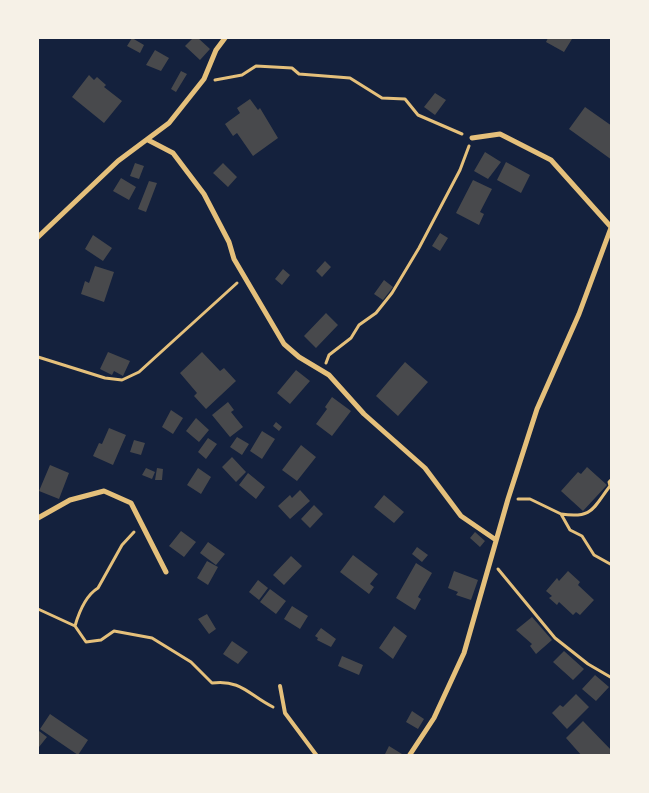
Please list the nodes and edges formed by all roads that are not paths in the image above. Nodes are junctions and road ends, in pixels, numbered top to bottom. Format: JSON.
{"nodes":[{"id":1,"x":225,"y":38,"type":"edge"},
{"id":2,"x":472,"y":138,"type":"road end"},
{"id":3,"x":148,"y":140,"type":"junction"},
{"id":4,"x":611,"y":226,"type":"edge"},
{"id":5,"x":38,"y":237,"type":"edge"},
{"id":6,"x":38,"y":518,"type":"edge"},
{"id":7,"x":496,"y":540,"type":"junction"},
{"id":8,"x":166,"y":572,"type":"dead end"},
{"id":9,"x":280,"y":686,"type":"dead end"},
{"id":10,"x":317,"y":756,"type":"edge"},
{"id":11,"x":409,"y":756,"type":"edge"}],
"edges":[{"from":1,"to":3,"type":"street"},
{"from":2,"to":4,"type":"street"},
{"from":3,"to":5,"type":"street"},
{"from":3,"to":7,"type":"street"},
{"from":4,"to":7,"type":"street"},
{"from":6,"to":8,"type":"street"},
{"from":7,"to":11,"type":"street"},
{"from":9,"to":10,"type":"lane"}]}
